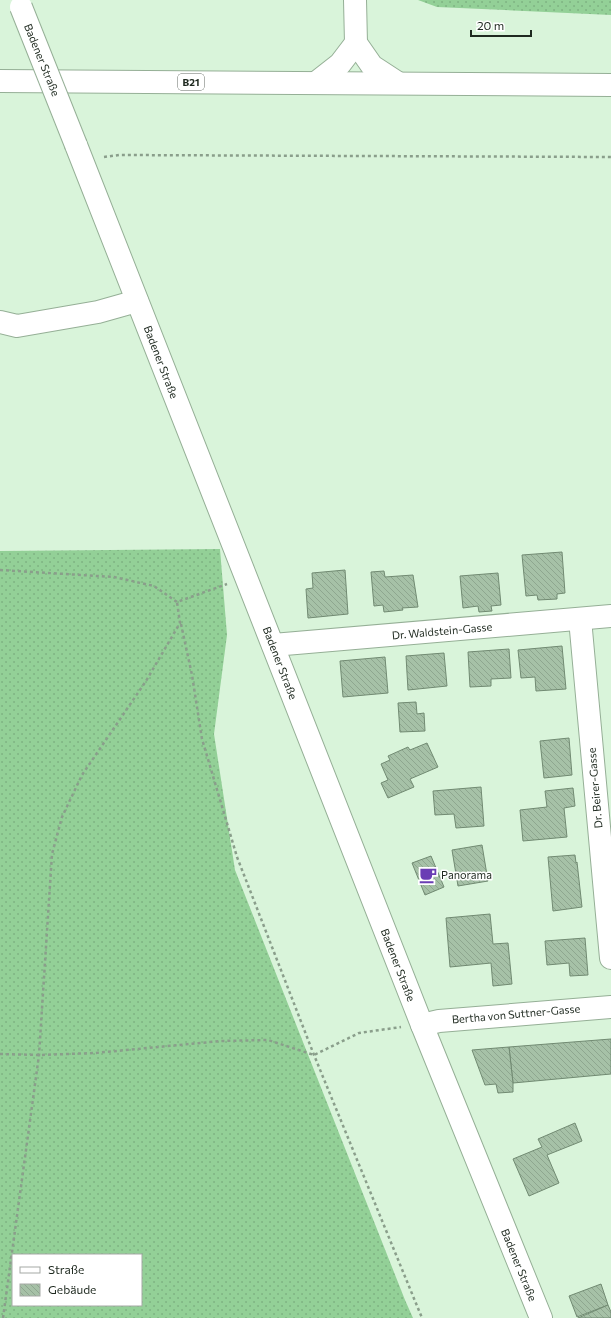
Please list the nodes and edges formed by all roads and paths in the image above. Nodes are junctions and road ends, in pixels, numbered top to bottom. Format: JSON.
{"nodes":[{"id":1,"x":355,"y":0,"type":"edge"},
{"id":2,"x":19,"y":2,"type":"edge"},
{"id":3,"x":356,"y":43,"type":"junction"},
{"id":4,"x":0,"y":81,"type":"edge"},
{"id":5,"x":317,"y":82,"type":"junction"},
{"id":6,"x":398,"y":83,"type":"junction"},
{"id":7,"x":611,"y":85,"type":"edge"},
{"id":8,"x":79,"y":153,"type":"junction"},
{"id":9,"x":611,"y":157,"type":"edge"},
{"id":10,"x":137,"y":301,"type":"junction"},
{"id":11,"x":0,"y":322,"type":"edge"},
{"id":12,"x":0,"y":570,"type":"edge"},
{"id":13,"x":246,"y":578,"type":"junction"},
{"id":14,"x":177,"y":602,"type":"junction"},
{"id":15,"x":611,"y":616,"type":"edge"},
{"id":16,"x":580,"y":619,"type":"junction"},
{"id":17,"x":180,"y":623,"type":"junction"},
{"id":18,"x":273,"y":645,"type":"junction"},
{"id":19,"x":611,"y":958,"type":"edge"},
{"id":20,"x":611,"y":1007,"type":"edge"},
{"id":21,"x":422,"y":1025,"type":"junction"},
{"id":22,"x":0,"y":1054,"type":"edge"},
{"id":23,"x":39,"y":1055,"type":"junction"},
{"id":24,"x":314,"y":1055,"type":"junction"},
{"id":25,"x":13,"y":1254,"type":"edge"},
{"id":26,"x":12,"y":1258,"type":"edge"},
{"id":27,"x":4,"y":1318,"type":"edge"},
{"id":28,"x":422,"y":1318,"type":"edge"},
{"id":29,"x":541,"y":1318,"type":"edge"}],
"edges":[{"from":1,"to":3,"type":"street"},
{"from":2,"to":8,"type":"street","name":"Badener Straße","bridge":true},
{"from":3,"to":5,"type":"street"},
{"from":3,"to":6,"type":"street"},
{"from":4,"to":5,"type":"street","number":"B21"},
{"from":5,"to":6,"type":"street","number":"B21"},
{"from":6,"to":7,"type":"street","number":"B21"},
{"from":8,"to":9,"type":"path"},
{"from":8,"to":10,"type":"street","name":"Badener Straße"},
{"from":10,"to":11,"type":"street"},
{"from":10,"to":13,"type":"street","name":"Badener Straße"},
{"from":12,"to":14,"type":"path"},
{"from":13,"to":14,"type":"path"},
{"from":13,"to":18,"type":"street","name":"Badener Straße"},
{"from":14,"to":17,"type":"path"},
{"from":15,"to":16,"type":"street","name":"Dr. Waldstein-Gasse"},
{"from":16,"to":18,"type":"street","name":"Dr. Waldstein-Gasse"},
{"from":16,"to":19,"type":"street","name":"Dr. Beirer-Gasse"},
{"from":17,"to":23,"type":"path"},
{"from":17,"to":24,"type":"path"},
{"from":18,"to":21,"type":"street","name":"Badener Straße"},
{"from":20,"to":21,"type":"street","name":"Bertha von Suttner-Gasse"},
{"from":21,"to":24,"type":"path"},
{"from":21,"to":29,"type":"street","name":"Badener Straße"},
{"from":22,"to":23,"type":"path"},
{"from":23,"to":24,"type":"path"},
{"from":23,"to":25,"type":"path"},
{"from":24,"to":28,"type":"path"},
{"from":26,"to":27,"type":"path"}]}
